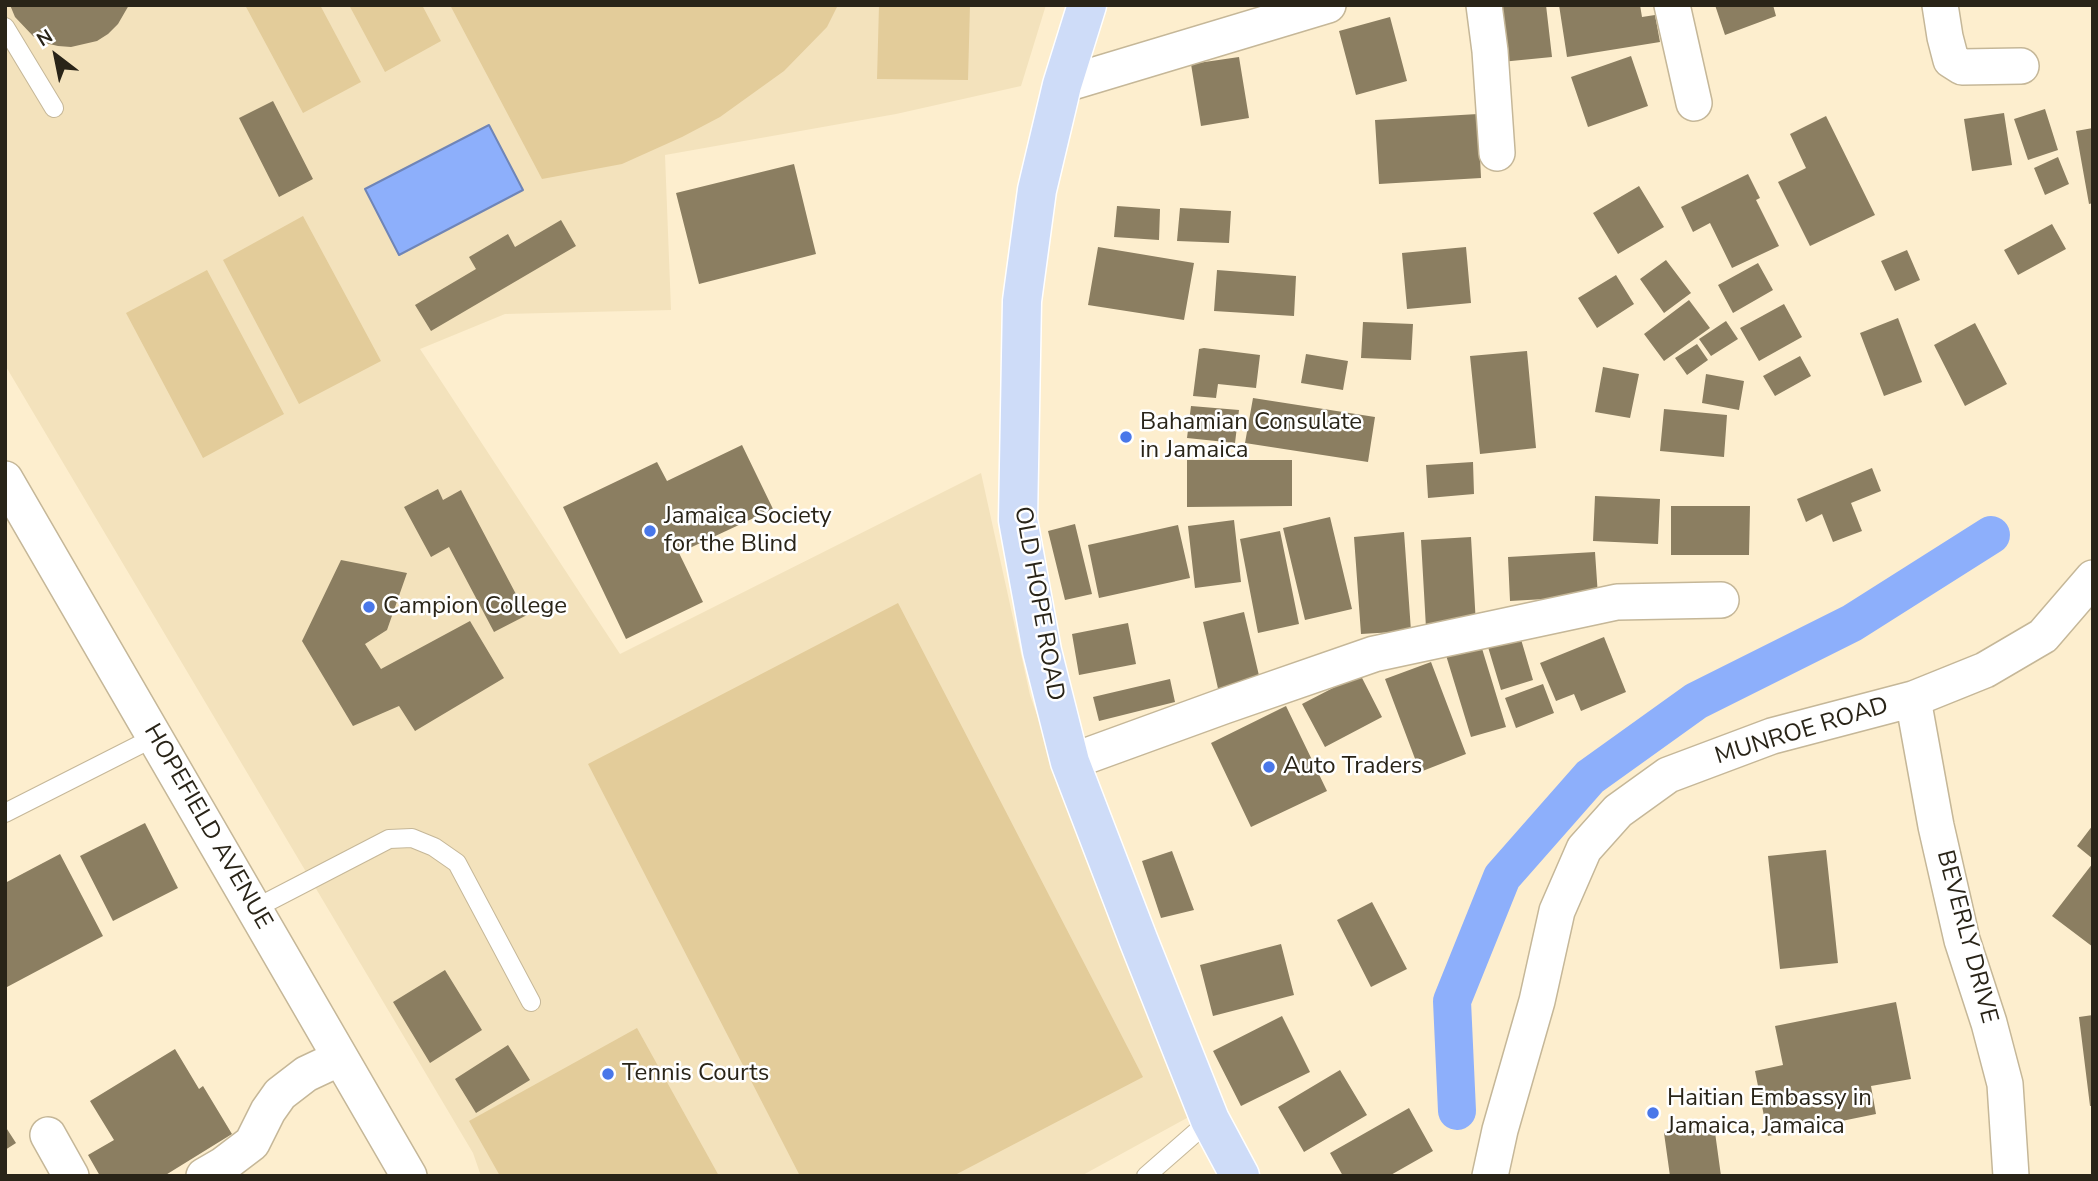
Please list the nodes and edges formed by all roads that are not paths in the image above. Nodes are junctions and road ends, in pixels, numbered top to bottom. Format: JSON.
{"nodes":[{"id":1,"x":1087,"y":5,"type":"edge"},
{"id":2,"x":1328,"y":5,"type":"edge"},
{"id":3,"x":1484,"y":5,"type":"edge"},
{"id":4,"x":1672,"y":5,"type":"edge"},
{"id":5,"x":1940,"y":5,"type":"edge"},
{"id":6,"x":5,"y":27,"type":"edge"},
{"id":7,"x":2021,"y":66,"type":"dead end"},
{"id":8,"x":1062,"y":85,"type":"junction"},
{"id":9,"x":1694,"y":103,"type":"dead end"},
{"id":10,"x":54,"y":108,"type":"dead end"},
{"id":11,"x":1497,"y":153,"type":"dead end"},
{"id":12,"x":5,"y":479,"type":"edge"},
{"id":13,"x":2093,"y":578,"type":"edge"},
{"id":14,"x":1721,"y":600,"type":"dead end"},
{"id":15,"x":1913,"y":699,"type":"junction"},
{"id":16,"x":155,"y":737,"type":"junction"},
{"id":17,"x":1070,"y":762,"type":"junction"},
{"id":18,"x":5,"y":813,"type":"edge"},
{"id":19,"x":254,"y":909,"type":"junction"},
{"id":20,"x":531,"y":1002,"type":"dead end"},
{"id":21,"x":341,"y":1058,"type":"junction"},
{"id":22,"x":1210,"y":1120,"type":"junction"},
{"id":23,"x":1500,"y":1130,"type":"junction"},
{"id":24,"x":48,"y":1135,"type":"dead end"},
{"id":25,"x":71,"y":1176,"type":"edge"},
{"id":26,"x":204,"y":1176,"type":"edge"},
{"id":27,"x":409,"y":1176,"type":"edge"},
{"id":28,"x":1146,"y":1176,"type":"edge"},
{"id":29,"x":1240,"y":1176,"type":"edge"},
{"id":30,"x":1490,"y":1176,"type":"edge"},
{"id":31,"x":1502,"y":1176,"type":"edge"},
{"id":32,"x":2011,"y":1176,"type":"edge"}],
"edges":[{"from":1,"to":8,"type":"main road","name":"OLD HOPE ROAD"},
{"from":2,"to":8,"type":"street"},
{"from":3,"to":11,"type":"street"},
{"from":4,"to":9,"type":"street"},
{"from":5,"to":7,"type":"street"},
{"from":6,"to":10,"type":"lane"},
{"from":8,"to":17,"type":"main road","name":"OLD HOPE ROAD"},
{"from":12,"to":16,"type":"street","name":"HOPEFIELD AVENUE"},
{"from":13,"to":15,"type":"street","name":"MUNROE ROAD"},
{"from":14,"to":17,"type":"street"},
{"from":15,"to":23,"type":"street","name":"MUNROE ROAD"},
{"from":15,"to":32,"type":"street","name":"BEVERLY DRIVE"},
{"from":16,"to":18,"type":"lane"},
{"from":16,"to":19,"type":"street","name":"HOPEFIELD AVENUE"},
{"from":17,"to":22,"type":"main road","name":"OLD HOPE ROAD"},
{"from":19,"to":20,"type":"lane"},
{"from":19,"to":21,"type":"street","name":"HOPEFIELD AVENUE"},
{"from":21,"to":26,"type":"street"},
{"from":21,"to":27,"type":"street","name":"HOPEFIELD AVENUE"},
{"from":22,"to":28,"type":"lane"},
{"from":22,"to":29,"type":"main road","name":"OLD HOPE ROAD"},
{"from":23,"to":30,"type":"street","name":"MUNROE ROAD"},
{"from":23,"to":31,"type":"street","name":"MUNROE ROAD"},
{"from":24,"to":25,"type":"street"}]}
